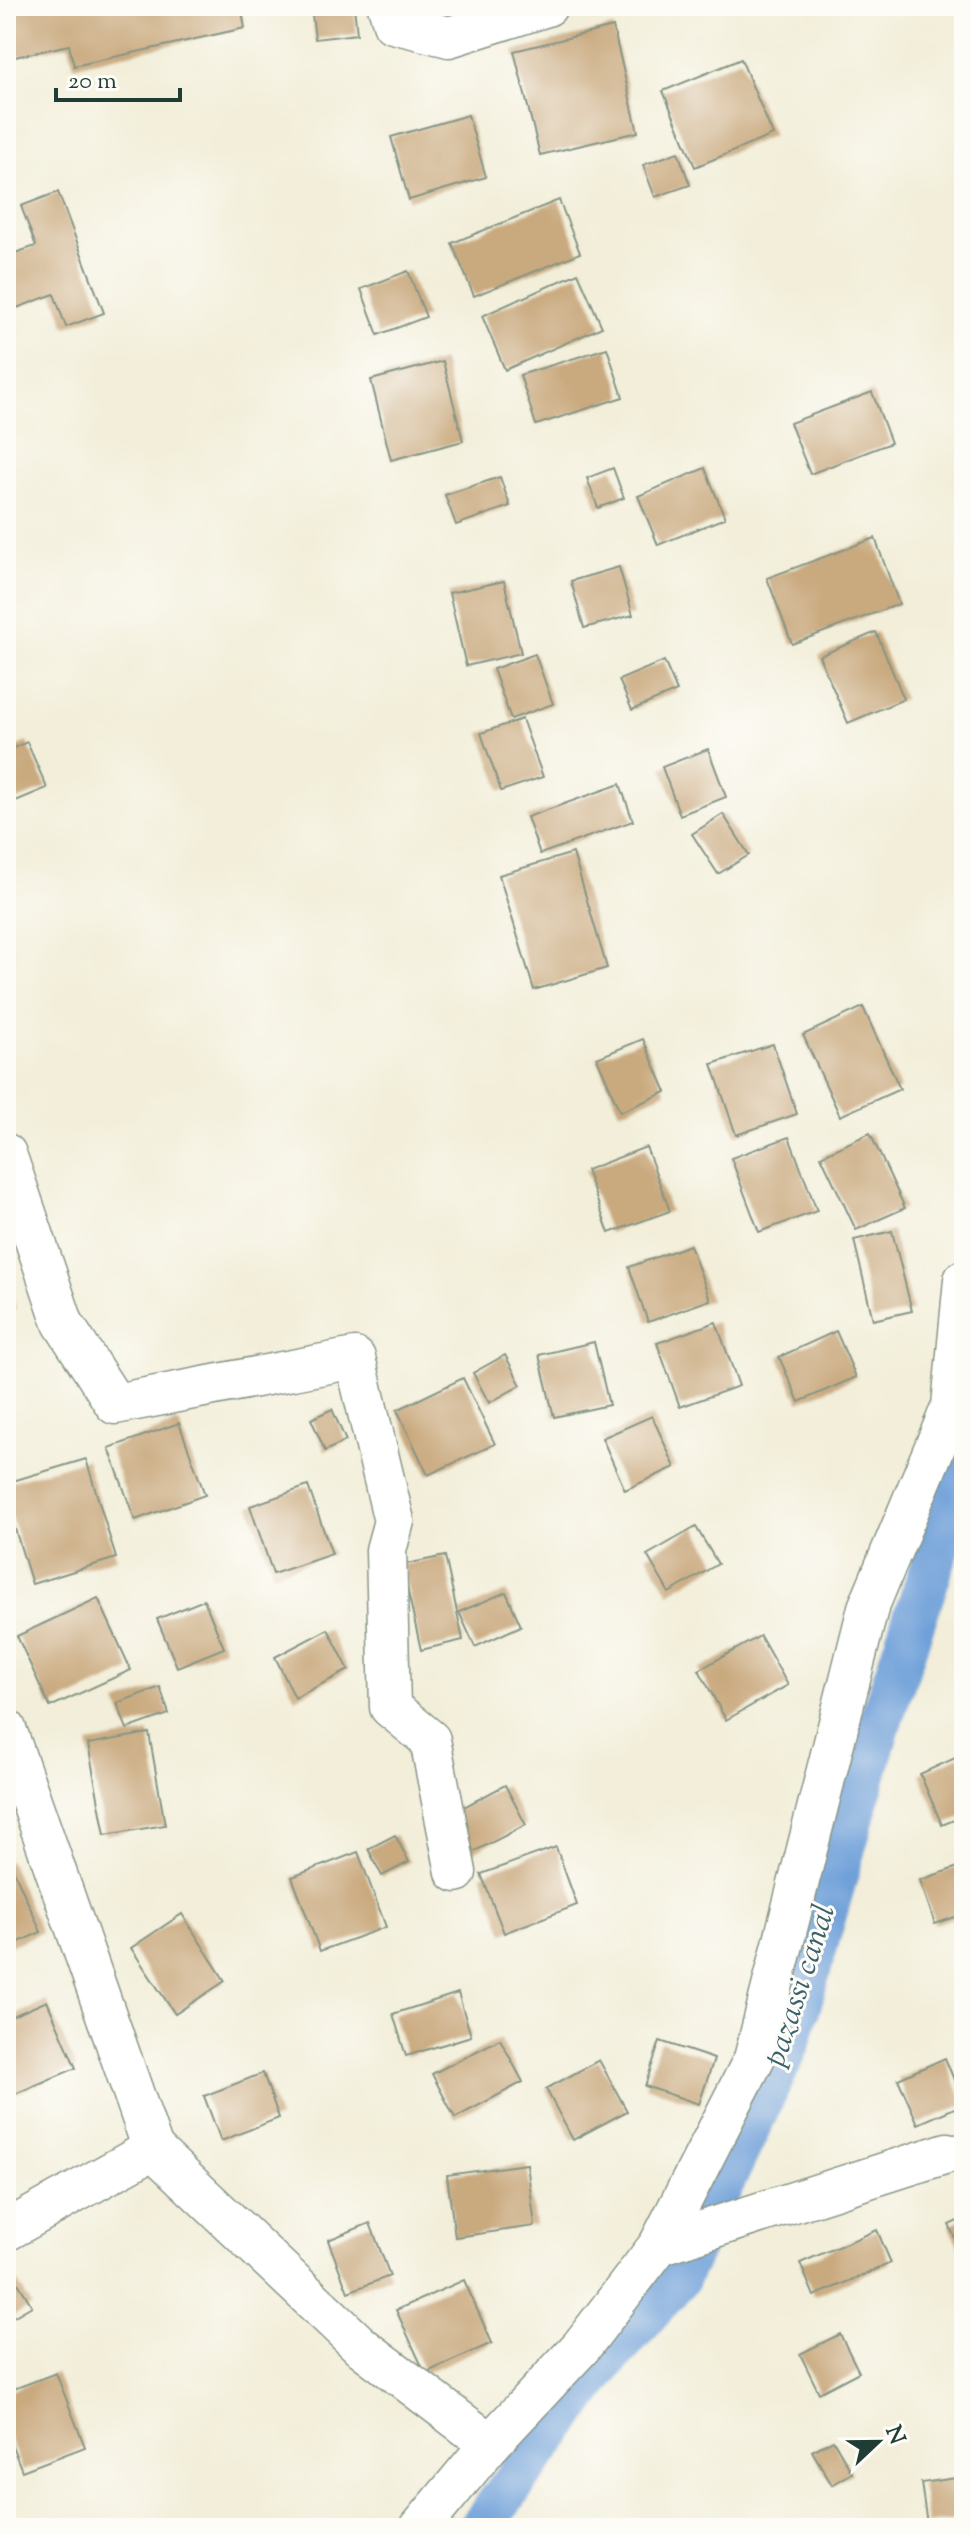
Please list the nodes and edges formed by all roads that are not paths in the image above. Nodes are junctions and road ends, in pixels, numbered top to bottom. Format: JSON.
{"nodes":[{"id":1,"x":388,"y":6,"type":"edge"},
{"id":2,"x":547,"y":6,"type":"edge"},
{"id":3,"x":6,"y":1154,"type":"edge"},
{"id":4,"x":964,"y":1280,"type":"edge"},
{"id":5,"x":6,"y":1729,"type":"edge"},
{"id":6,"x":456,"y":1872,"type":"dead end"},
{"id":7,"x":153,"y":2149,"type":"junction"},
{"id":8,"x":947,"y":2153,"type":"dead end"},
{"id":9,"x":6,"y":2231,"type":"edge"},
{"id":10,"x":659,"y":2245,"type":"junction"},
{"id":11,"x":490,"y":2444,"type":"junction"},
{"id":12,"x":420,"y":2528,"type":"edge"}],
"edges":[{"from":1,"to":2,"type":"street"},
{"from":3,"to":6,"type":"street"},
{"from":4,"to":10,"type":"street"},
{"from":5,"to":7,"type":"street"},
{"from":7,"to":9,"type":"street"},
{"from":7,"to":11,"type":"street"},
{"from":8,"to":10,"type":"street"},
{"from":10,"to":11,"type":"street"},
{"from":11,"to":12,"type":"street"}]}
